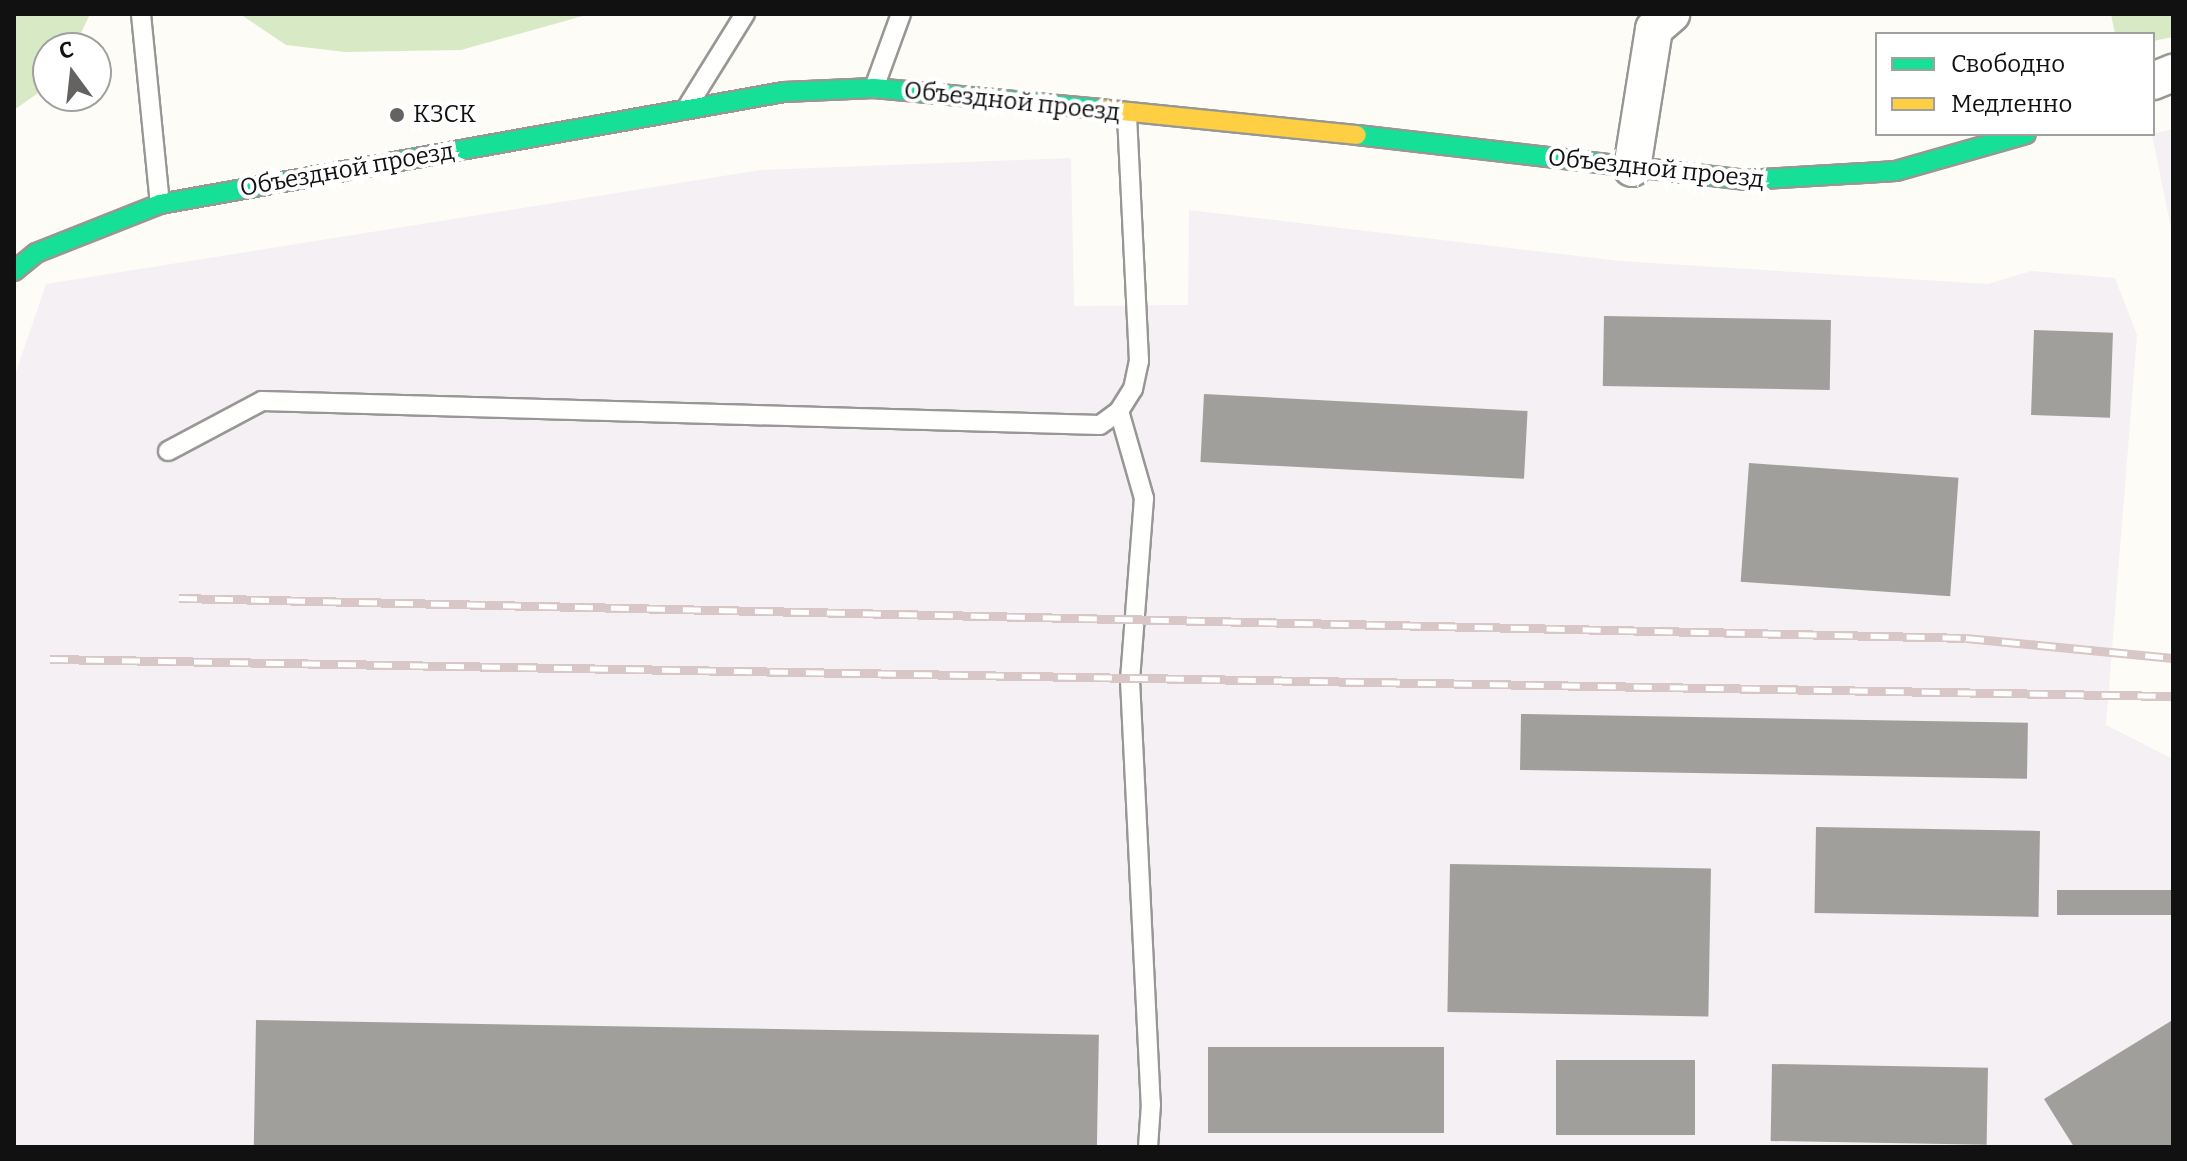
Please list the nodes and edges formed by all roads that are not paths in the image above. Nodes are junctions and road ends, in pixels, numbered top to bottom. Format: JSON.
{"nodes":[{"id":1,"x":141,"y":14,"type":"edge"},
{"id":2,"x":745,"y":14,"type":"edge"},
{"id":3,"x":901,"y":14,"type":"edge"},
{"id":4,"x":1671,"y":14,"type":"edge"},
{"id":5,"x":874,"y":88,"type":"junction"},
{"id":6,"x":687,"y":107,"type":"junction"},
{"id":7,"x":1127,"y":115,"type":"junction"},
{"id":8,"x":2020,"y":136,"type":"edge"},
{"id":9,"x":1632,"y":168,"type":"junction"},
{"id":10,"x":160,"y":204,"type":"junction"},
{"id":11,"x":14,"y":271,"type":"edge"},
{"id":12,"x":1119,"y":411,"type":"junction"},
{"id":13,"x":168,"y":451,"type":"dead end"},
{"id":14,"x":1148,"y":1147,"type":"edge"}],
"edges":[{"from":1,"to":10,"type":"lane"},
{"from":2,"to":6,"type":"lane"},
{"from":3,"to":5,"type":"lane"},
{"from":4,"to":9,"type":"street"},
{"from":5,"to":6,"type":"street","name":"Объездной проезд"},
{"from":5,"to":7,"type":"street","name":"Объездной проезд"},
{"from":6,"to":10,"type":"street","name":"Объездной проезд"},
{"from":7,"to":9,"type":"street","name":"Объездной проезд"},
{"from":7,"to":12,"type":"lane"},
{"from":8,"to":9,"type":"street","name":"Объездной проезд"},
{"from":10,"to":11,"type":"street","name":"Объездной проезд"},
{"from":12,"to":13,"type":"lane"},
{"from":12,"to":14,"type":"lane"}]}
